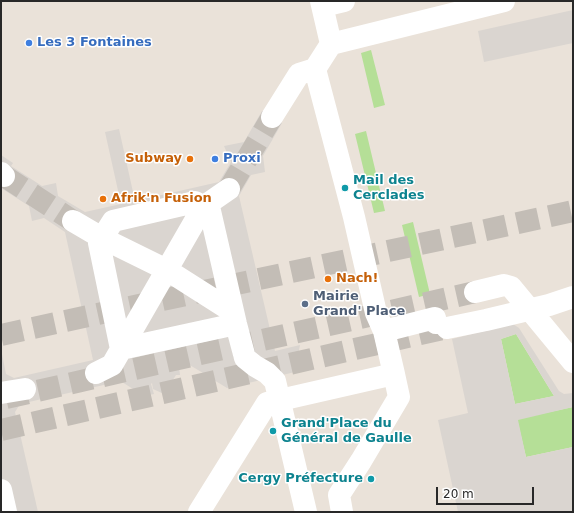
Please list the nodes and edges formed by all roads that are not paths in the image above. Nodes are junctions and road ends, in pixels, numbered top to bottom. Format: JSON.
{"nodes":[{"id":1,"x":344,"y":1,"type":"edge"},
{"id":2,"x":504,"y":1,"type":"edge"},
{"id":3,"x":322,"y":3,"type":"edge"},
{"id":4,"x":331,"y":44,"type":"junction"},
{"id":5,"x":315,"y":69,"type":"junction"},
{"id":6,"x":272,"y":117,"type":"tunnel mouth"},
{"id":7,"x":229,"y":190,"type":"tunnel mouth"},
{"id":8,"x":203,"y":207,"type":"junction"},
{"id":9,"x":73,"y":221,"type":"tunnel mouth"},
{"id":10,"x":102,"y":238,"type":"junction"},
{"id":11,"x":167,"y":270,"type":"junction"},
{"id":12,"x":475,"y":292,"type":"tunnel mouth"},
{"id":13,"x":570,"y":298,"type":"edge"},
{"id":14,"x":530,"y":309,"type":"junction"},
{"id":15,"x":235,"y":318,"type":"junction"},
{"id":16,"x":384,"y":331,"type":"junction"},
{"id":17,"x":121,"y":349,"type":"junction"},
{"id":18,"x":573,"y":362,"type":"edge"},
{"id":19,"x":96,"y":373,"type":"dead end"},
{"id":20,"x":394,"y":374,"type":"junction"},
{"id":21,"x":26,"y":389,"type":"tunnel mouth"},
{"id":22,"x":1,"y":393,"type":"edge"},
{"id":23,"x":280,"y":399,"type":"junction"},
{"id":24,"x":1,"y":490,"type":"edge"},
{"id":25,"x":6,"y":512,"type":"edge"},
{"id":26,"x":199,"y":512,"type":"edge"},
{"id":27,"x":306,"y":512,"type":"edge"},
{"id":28,"x":342,"y":512,"type":"edge"}],
"edges":[{"from":1,"to":3,"type":"street"},
{"from":2,"to":4,"type":"street"},
{"from":3,"to":4,"type":"street"},
{"from":4,"to":5,"type":"street"},
{"from":5,"to":6,"type":"street"},
{"from":5,"to":16,"type":"street"},
{"from":7,"to":8,"type":"street"},
{"from":8,"to":10,"type":"street"},
{"from":8,"to":11,"type":"street"},
{"from":8,"to":15,"type":"street"},
{"from":9,"to":10,"type":"street"},
{"from":10,"to":11,"type":"street"},
{"from":10,"to":17,"type":"street"},
{"from":11,"to":15,"type":"street"},
{"from":11,"to":17,"type":"street"},
{"from":12,"to":14,"type":"street"},
{"from":13,"to":14,"type":"street"},
{"from":14,"to":16,"type":"street"},
{"from":14,"to":18,"type":"street"},
{"from":15,"to":17,"type":"street"},
{"from":15,"to":23,"type":"street"},
{"from":16,"to":20,"type":"street"},
{"from":17,"to":19,"type":"street"},
{"from":20,"to":23,"type":"street"},
{"from":20,"to":28,"type":"street"},
{"from":21,"to":22,"type":"street"},
{"from":23,"to":26,"type":"street"},
{"from":23,"to":27,"type":"street"},
{"from":24,"to":25,"type":"street"}]}
